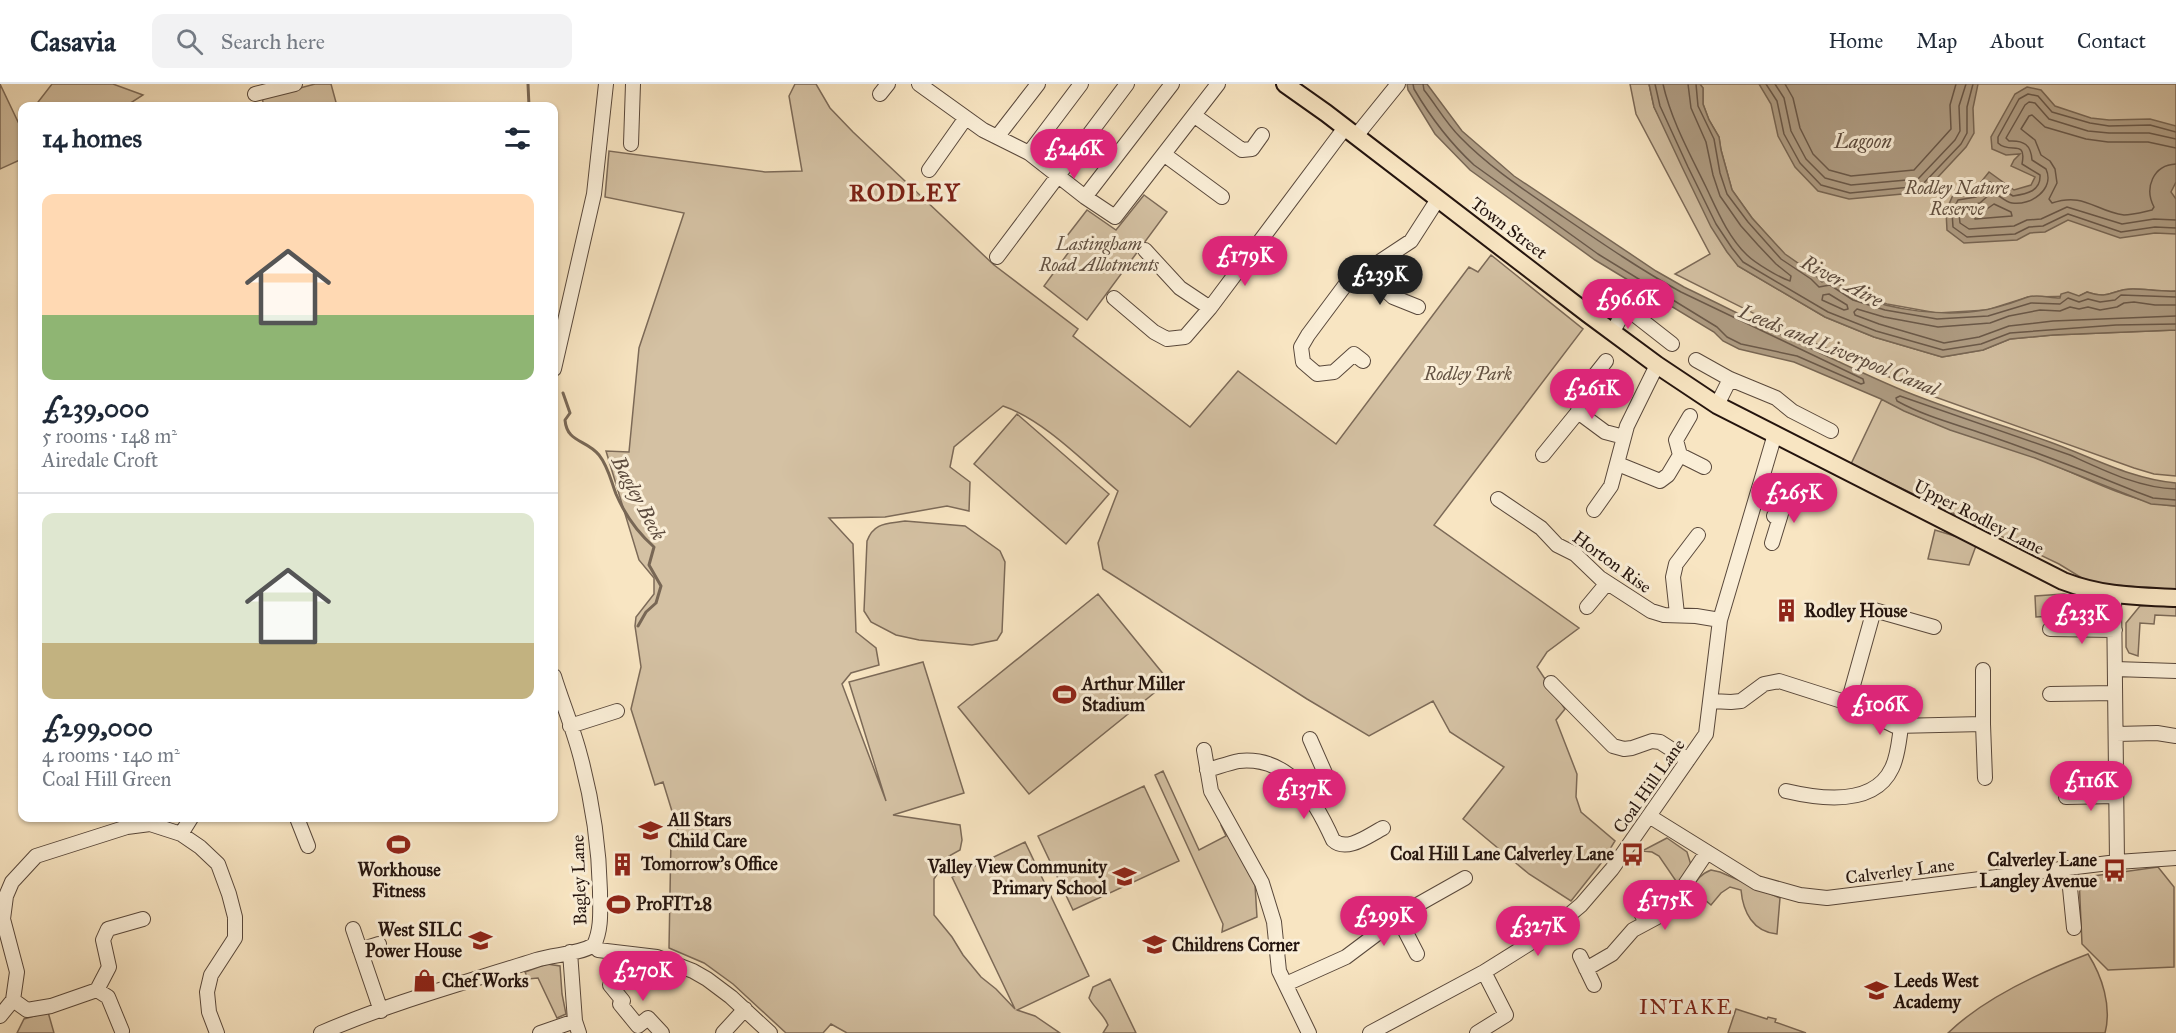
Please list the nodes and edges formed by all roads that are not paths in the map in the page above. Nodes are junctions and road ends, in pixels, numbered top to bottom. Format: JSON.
{"nodes":[{"id":1,"x":295,"y":84,"type":"edge"},
{"id":2,"x":606,"y":84,"type":"edge"},
{"id":3,"x":633,"y":84,"type":"edge"},
{"id":4,"x":919,"y":84,"type":"edge"},
{"id":5,"x":1038,"y":84,"type":"edge"},
{"id":6,"x":1081,"y":84,"type":"edge"},
{"id":7,"x":1127,"y":84,"type":"edge"},
{"id":8,"x":1172,"y":84,"type":"edge"},
{"id":9,"x":1218,"y":84,"type":"edge"},
{"id":10,"x":1285,"y":84,"type":"edge"},
{"id":11,"x":1398,"y":84,"type":"edge"},
{"id":12,"x":256,"y":95,"type":"edge"},
{"id":13,"x":1195,"y":116,"type":"junction"},
{"id":14,"x":965,"y":118,"type":"junction"},
{"id":15,"x":1350,"y":132,"type":"junction"},
{"id":16,"x":1262,"y":135,"type":"dead end"},
{"id":17,"x":997,"y":137,"type":"junction"},
{"id":18,"x":631,"y":144,"type":"dead end"},
{"id":19,"x":1029,"y":153,"type":"junction"},
{"id":20,"x":1165,"y":155,"type":"junction"},
{"id":21,"x":929,"y":170,"type":"dead end"},
{"id":22,"x":1058,"y":176,"type":"junction"},
{"id":23,"x":1085,"y":197,"type":"junction"},
{"id":24,"x":1222,"y":197,"type":"dead end"},
{"id":25,"x":1438,"y":199,"type":"junction"},
{"id":26,"x":1152,"y":251,"type":"dead end"},
{"id":27,"x":997,"y":256,"type":"dead end"},
{"id":28,"x":1365,"y":271,"type":"junction"},
{"id":29,"x":1599,"y":293,"type":"dead end"},
{"id":30,"x":1394,"y":297,"type":"junction"},
{"id":31,"x":1123,"y":300,"type":"dead end"},
{"id":32,"x":1418,"y":307,"type":"dead end"},
{"id":33,"x":1210,"y":308,"type":"junction"},
{"id":34,"x":1626,"y":308,"type":"junction"},
{"id":35,"x":1387,"y":310,"type":"dead end"},
{"id":36,"x":1613,"y":331,"type":"junction"},
{"id":37,"x":1672,"y":344,"type":"dead end"},
{"id":38,"x":558,"y":352,"type":"edge"},
{"id":39,"x":1696,"y":360,"type":"dead end"},
{"id":40,"x":1364,"y":361,"type":"dead end"},
{"id":41,"x":1606,"y":361,"type":"dead end"},
{"id":42,"x":1657,"y":365,"type":"junction"},
{"id":43,"x":1730,"y":379,"type":"junction"},
{"id":44,"x":1717,"y":405,"type":"junction"},
{"id":45,"x":1578,"y":412,"type":"junction"},
{"id":46,"x":1690,"y":416,"type":"dead end"},
{"id":47,"x":1831,"y":431,"type":"dead end"},
{"id":48,"x":1774,"y":434,"type":"junction"},
{"id":49,"x":1624,"y":437,"type":"junction"},
{"id":50,"x":1543,"y":455,"type":"dead end"},
{"id":51,"x":1680,"y":455,"type":"junction"},
{"id":52,"x":1618,"y":464,"type":"junction"},
{"id":53,"x":1704,"y":467,"type":"dead end"},
{"id":54,"x":1787,"y":492,"type":"dead end"},
{"id":55,"x":1498,"y":500,"type":"dead end"},
{"id":56,"x":1594,"y":510,"type":"dead end"},
{"id":57,"x":1767,"y":514,"type":"junction"},
{"id":58,"x":1698,"y":535,"type":"dead end"},
{"id":59,"x":1772,"y":543,"type":"dead end"},
{"id":60,"x":1607,"y":583,"type":"junction"},
{"id":61,"x":2115,"y":595,"type":"junction"},
{"id":62,"x":2176,"y":598,"type":"edge"},
{"id":63,"x":1587,"y":607,"type":"dead end"},
{"id":64,"x":1677,"y":614,"type":"junction"},
{"id":65,"x":1720,"y":620,"type":"junction"},
{"id":66,"x":1934,"y":627,"type":"dead end"},
{"id":67,"x":2050,"y":629,"type":"dead end"},
{"id":68,"x":2115,"y":630,"type":"junction"},
{"id":69,"x":1983,"y":669,"type":"dead end"},
{"id":70,"x":2115,"y":669,"type":"junction"},
{"id":71,"x":2176,"y":671,"type":"edge"},
{"id":72,"x":1551,"y":683,"type":"dead end"},
{"id":73,"x":558,"y":688,"type":"edge"},
{"id":74,"x":2115,"y":693,"type":"junction"},
{"id":75,"x":2050,"y":694,"type":"dead end"},
{"id":76,"x":1711,"y":701,"type":"junction"},
{"id":77,"x":1848,"y":703,"type":"junction"},
{"id":78,"x":617,"y":711,"type":"dead end"},
{"id":79,"x":1983,"y":724,"type":"junction"},
{"id":80,"x":570,"y":726,"type":"junction"},
{"id":81,"x":1901,"y":727,"type":"junction"},
{"id":82,"x":2116,"y":734,"type":"junction"},
{"id":83,"x":2176,"y":736,"type":"edge"},
{"id":84,"x":1310,"y":739,"type":"dead end"},
{"id":85,"x":1204,"y":750,"type":"dead end"},
{"id":86,"x":1688,"y":760,"type":"junction"},
{"id":87,"x":1208,"y":770,"type":"junction"},
{"id":88,"x":1984,"y":778,"type":"dead end"},
{"id":89,"x":1786,"y":791,"type":"dead end"},
{"id":90,"x":2116,"y":796,"type":"junction"},
{"id":91,"x":2066,"y":797,"type":"dead end"},
{"id":92,"x":1311,"y":801,"type":"junction"},
{"id":93,"x":1649,"y":816,"type":"junction"},
{"id":94,"x":188,"y":822,"type":"edge"},
{"id":95,"x":299,"y":822,"type":"edge"},
{"id":96,"x":1383,"y":828,"type":"dead end"},
{"id":97,"x":181,"y":834,"type":"junction"},
{"id":98,"x":308,"y":846,"type":"dead end"},
{"id":99,"x":1707,"y":852,"type":"junction"},
{"id":100,"x":2176,"y":858,"type":"edge"},
{"id":101,"x":2117,"y":862,"type":"junction"},
{"id":102,"x":2068,"y":868,"type":"junction"},
{"id":103,"x":1464,"y":878,"type":"dead end"},
{"id":104,"x":3,"y":895,"type":"edge"},
{"id":105,"x":1634,"y":899,"type":"dead end"},
{"id":106,"x":1398,"y":917,"type":"junction"},
{"id":107,"x":143,"y":918,"type":"dead end"},
{"id":108,"x":1646,"y":923,"type":"junction"},
{"id":109,"x":353,"y":928,"type":"dead end"},
{"id":110,"x":2074,"y":928,"type":"dead end"},
{"id":111,"x":379,"y":944,"type":"dead end"},
{"id":112,"x":594,"y":945,"type":"junction"},
{"id":113,"x":360,"y":950,"type":"junction"},
{"id":114,"x":570,"y":952,"type":"junction"},
{"id":115,"x":1417,"y":954,"type":"dead end"},
{"id":116,"x":1580,"y":956,"type":"dead end"},
{"id":117,"x":1586,"y":969,"type":"junction"},
{"id":118,"x":1484,"y":972,"type":"junction"},
{"id":119,"x":1286,"y":984,"type":"junction"},
{"id":120,"x":610,"y":985,"type":"dead end"},
{"id":121,"x":1594,"y":986,"type":"dead end"},
{"id":122,"x":97,"y":990,"type":"junction"},
{"id":123,"x":13,"y":1000,"type":"junction"},
{"id":124,"x":745,"y":1009,"type":"junction"},
{"id":125,"x":381,"y":1011,"type":"junction"},
{"id":126,"x":0,"y":1016,"type":"edge"},
{"id":127,"x":577,"y":1027,"type":"edge"},
{"id":128,"x":122,"y":1031,"type":"dead end"},
{"id":129,"x":217,"y":1033,"type":"edge"},
{"id":130,"x":321,"y":1033,"type":"edge"},
{"id":131,"x":540,"y":1033,"type":"edge"},
{"id":132,"x":662,"y":1033,"type":"edge"},
{"id":133,"x":723,"y":1033,"type":"edge"},
{"id":134,"x":770,"y":1033,"type":"edge"},
{"id":135,"x":1309,"y":1033,"type":"edge"},
{"id":136,"x":1371,"y":1033,"type":"edge"},
{"id":137,"x":1477,"y":1033,"type":"edge"}],
"edges":[{"from":1,"to":12,"type":"street"},
{"from":2,"to":38,"type":"street"},
{"from":3,"to":18,"type":"street"},
{"from":4,"to":14,"type":"street"},
{"from":5,"to":17,"type":"street"},
{"from":6,"to":19,"type":"street"},
{"from":7,"to":22,"type":"street"},
{"from":8,"to":23,"type":"street"},
{"from":9,"to":13,"type":"street"},
{"from":10,"to":15,"type":"main road","name":"Town Street"},
{"from":11,"to":15,"type":"street"},
{"from":13,"to":16,"type":"street"},
{"from":13,"to":20,"type":"street"},
{"from":14,"to":17,"type":"street"},
{"from":14,"to":21,"type":"street"},
{"from":15,"to":25,"type":"main road","name":"Town Street"},
{"from":15,"to":33,"type":"street"},
{"from":17,"to":19,"type":"street"},
{"from":19,"to":22,"type":"street"},
{"from":20,"to":23,"type":"street"},
{"from":20,"to":24,"type":"street"},
{"from":22,"to":23,"type":"street"},
{"from":22,"to":27,"type":"street"},
{"from":25,"to":28,"type":"street"},
{"from":25,"to":36,"type":"main road","name":"Town Street"},
{"from":26,"to":33,"type":"street"},
{"from":28,"to":30,"type":"street"},
{"from":28,"to":40,"type":"street"},
{"from":29,"to":34,"type":"street"},
{"from":30,"to":32,"type":"street"},
{"from":30,"to":35,"type":"street"},
{"from":31,"to":33,"type":"street"},
{"from":34,"to":36,"type":"street"},
{"from":34,"to":37,"type":"street"},
{"from":36,"to":42,"type":"main road","name":"Town Street"},
{"from":39,"to":43,"type":"street"},
{"from":41,"to":45,"type":"street"},
{"from":42,"to":44,"type":"main road","name":"Town Street"},
{"from":42,"to":49,"type":"street"},
{"from":43,"to":44,"type":"street"},
{"from":43,"to":47,"type":"street"},
{"from":44,"to":48,"type":"main road","name":"Town Street"},
{"from":45,"to":49,"type":"street"},
{"from":45,"to":50,"type":"street"},
{"from":46,"to":51,"type":"street"},
{"from":48,"to":57,"type":"street","name":"Coal Hill Lane"},
{"from":48,"to":61,"type":"main road","name":"Upper Rodley Lane"},
{"from":49,"to":52,"type":"street"},
{"from":51,"to":52,"type":"street"},
{"from":51,"to":53,"type":"street"},
{"from":52,"to":56,"type":"street"},
{"from":54,"to":57,"type":"street"},
{"from":55,"to":60,"type":"street","name":"Horton Rise"},
{"from":57,"to":59,"type":"street"},
{"from":57,"to":65,"type":"street","name":"Coal Hill Lane"},
{"from":58,"to":64,"type":"street"},
{"from":60,"to":63,"type":"street"},
{"from":60,"to":64,"type":"street","name":"Horton Rise"},
{"from":61,"to":62,"type":"main road","name":"Upper Rodley Lane"},
{"from":61,"to":68,"type":"street"},
{"from":64,"to":65,"type":"street","name":"Horton Rise"},
{"from":65,"to":76,"type":"street","name":"Coal Hill Lane"},
{"from":66,"to":77,"type":"street"},
{"from":67,"to":68,"type":"street"},
{"from":68,"to":70,"type":"street"},
{"from":69,"to":79,"type":"street"},
{"from":70,"to":71,"type":"street"},
{"from":70,"to":74,"type":"street"},
{"from":72,"to":86,"type":"street"},
{"from":73,"to":80,"type":"street","name":"Bagley Lane"},
{"from":74,"to":75,"type":"street"},
{"from":74,"to":82,"type":"street"},
{"from":76,"to":77,"type":"street"},
{"from":76,"to":86,"type":"street","name":"Coal Hill Lane"},
{"from":77,"to":81,"type":"street"},
{"from":78,"to":80,"type":"street"},
{"from":79,"to":81,"type":"street"},
{"from":79,"to":88,"type":"street"},
{"from":80,"to":112,"type":"street","name":"Bagley Lane"},
{"from":81,"to":89,"type":"street"},
{"from":82,"to":83,"type":"street"},
{"from":82,"to":90,"type":"street"},
{"from":84,"to":92,"type":"street"},
{"from":85,"to":87,"type":"street"},
{"from":86,"to":93,"type":"street","name":"Coal Hill Lane"},
{"from":87,"to":92,"type":"street"},
{"from":87,"to":119,"type":"street"},
{"from":90,"to":91,"type":"street"},
{"from":90,"to":101,"type":"street"},
{"from":92,"to":96,"type":"street"},
{"from":93,"to":99,"type":"street","name":"Calverley Lane"},
{"from":93,"to":118,"type":"street","name":"Coal Hill Lane"},
{"from":94,"to":97,"type":"street"},
{"from":95,"to":98,"type":"street"},
{"from":97,"to":104,"type":"street"},
{"from":97,"to":129,"type":"street"},
{"from":99,"to":102,"type":"street","name":"Calverley Lane"},
{"from":99,"to":108,"type":"street"},
{"from":100,"to":101,"type":"street","name":"Calverley Lane"},
{"from":101,"to":102,"type":"street","name":"Calverley Lane"},
{"from":102,"to":110,"type":"street"},
{"from":103,"to":106,"type":"street"},
{"from":104,"to":123,"type":"street"},
{"from":105,"to":108,"type":"street"},
{"from":106,"to":115,"type":"street"},
{"from":106,"to":119,"type":"street"},
{"from":107,"to":122,"type":"street"},
{"from":108,"to":117,"type":"street"},
{"from":109,"to":113,"type":"street"},
{"from":111,"to":113,"type":"street"},
{"from":112,"to":114,"type":"street","name":"Bagley Lane"},
{"from":112,"to":124,"type":"street"},
{"from":113,"to":125,"type":"street"},
{"from":114,"to":125,"type":"street","name":"Bagley Lane"},
{"from":114,"to":127,"type":"street"},
{"from":116,"to":117,"type":"street"},
{"from":117,"to":121,"type":"street"},
{"from":118,"to":136,"type":"street","name":"Coal Hill Lane"},
{"from":118,"to":137,"type":"street"},
{"from":119,"to":135,"type":"street"},
{"from":120,"to":132,"type":"street"},
{"from":122,"to":123,"type":"street"},
{"from":122,"to":128,"type":"street"},
{"from":123,"to":126,"type":"street"},
{"from":124,"to":133,"type":"street"},
{"from":124,"to":134,"type":"street"},
{"from":125,"to":130,"type":"street","name":"Bagley Lane"},
{"from":127,"to":131,"type":"street"}]}
